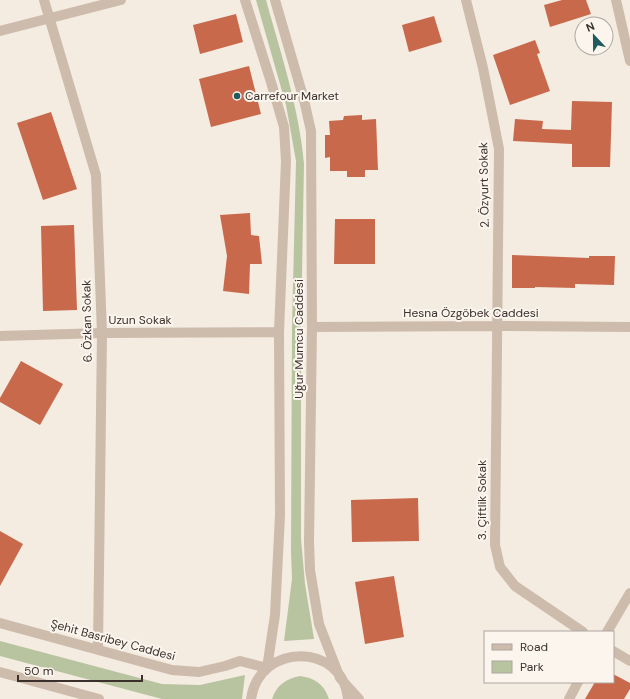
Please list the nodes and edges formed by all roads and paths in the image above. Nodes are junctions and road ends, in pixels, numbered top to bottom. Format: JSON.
{"nodes":[{"id":1,"x":44,"y":0,"type":"edge"},
{"id":2,"x":121,"y":0,"type":"edge"},
{"id":3,"x":245,"y":0,"type":"edge"},
{"id":4,"x":275,"y":0,"type":"edge"},
{"id":5,"x":466,"y":0,"type":"edge"},
{"id":6,"x":616,"y":0,"type":"edge"},
{"id":7,"x":49,"y":18,"type":"junction"},
{"id":8,"x":0,"y":31,"type":"edge"},
{"id":9,"x":630,"y":61,"type":"edge"},
{"id":10,"x":496,"y":326,"type":"junction"},
{"id":11,"x":312,"y":327,"type":"junction"},
{"id":12,"x":630,"y":327,"type":"edge"},
{"id":13,"x":279,"y":332,"type":"junction"},
{"id":14,"x":102,"y":333,"type":"junction"},
{"id":15,"x":0,"y":336,"type":"edge"},
{"id":16,"x":630,"y":593,"type":"edge"},
{"id":17,"x":0,"y":623,"type":"edge"},
{"id":18,"x":582,"y":631,"type":"edge"},
{"id":19,"x":608,"y":631,"type":"edge"},
{"id":20,"x":98,"y":649,"type":"junction"},
{"id":21,"x":614,"y":652,"type":"edge"},
{"id":22,"x":630,"y":661,"type":"edge"},
{"id":23,"x":267,"y":668,"type":"junction"},
{"id":24,"x":0,"y":672,"type":"edge"},
{"id":25,"x":340,"y":678,"type":"junction"},
{"id":26,"x":577,"y":683,"type":"edge"},
{"id":27,"x":99,"y":699,"type":"edge"},
{"id":28,"x":251,"y":699,"type":"edge"},
{"id":29,"x":348,"y":699,"type":"edge"},
{"id":30,"x":359,"y":699,"type":"edge"},
{"id":31,"x":569,"y":699,"type":"edge"}],
"edges":[{"from":1,"to":7,"type":"street","name":"6. Özkan Sokak"},
{"from":2,"to":7,"type":"street"},
{"from":3,"to":13,"type":"street","name":"Uğur Mumcu Caddesi"},
{"from":4,"to":11,"type":"street","name":"Uğur Mumcu Caddesi"},
{"from":5,"to":10,"type":"street","name":"2. Özyurt Sokak"},
{"from":6,"to":9,"type":"street"},
{"from":7,"to":8,"type":"street"},
{"from":7,"to":14,"type":"street","name":"6. Özkan Sokak"},
{"from":10,"to":11,"type":"street","name":"Hesna Özgöbek Caddesi"},
{"from":10,"to":12,"type":"street","name":"Hesna Özgöbek Caddesi"},
{"from":10,"to":18,"type":"street","name":"3. Çiftlik Sokak"},
{"from":11,"to":25,"type":"street","name":"Uğur Mumcu Caddesi"},
{"from":13,"to":14,"type":"street","name":"Uzun Sokak"},
{"from":13,"to":23,"type":"street","name":"Uğur Mumcu Caddesi"},
{"from":14,"to":15,"type":"street","name":"Uzun Sokak"},
{"from":14,"to":20,"type":"street","name":"6. Özkan Sokak"},
{"from":16,"to":19,"type":"street"},
{"from":17,"to":20,"type":"street","name":"Şehit Basribey Caddesi"},
{"from":20,"to":23,"type":"street","name":"Şehit Basribey Caddesi"},
{"from":21,"to":22,"type":"street"},
{"from":23,"to":25,"type":"street"},
{"from":23,"to":28,"type":"street"},
{"from":24,"to":27,"type":"street"},
{"from":25,"to":29,"type":"street","name":"Uğur Mumcu Caddesi"},
{"from":25,"to":30,"type":"street"},
{"from":26,"to":31,"type":"street"}]}
